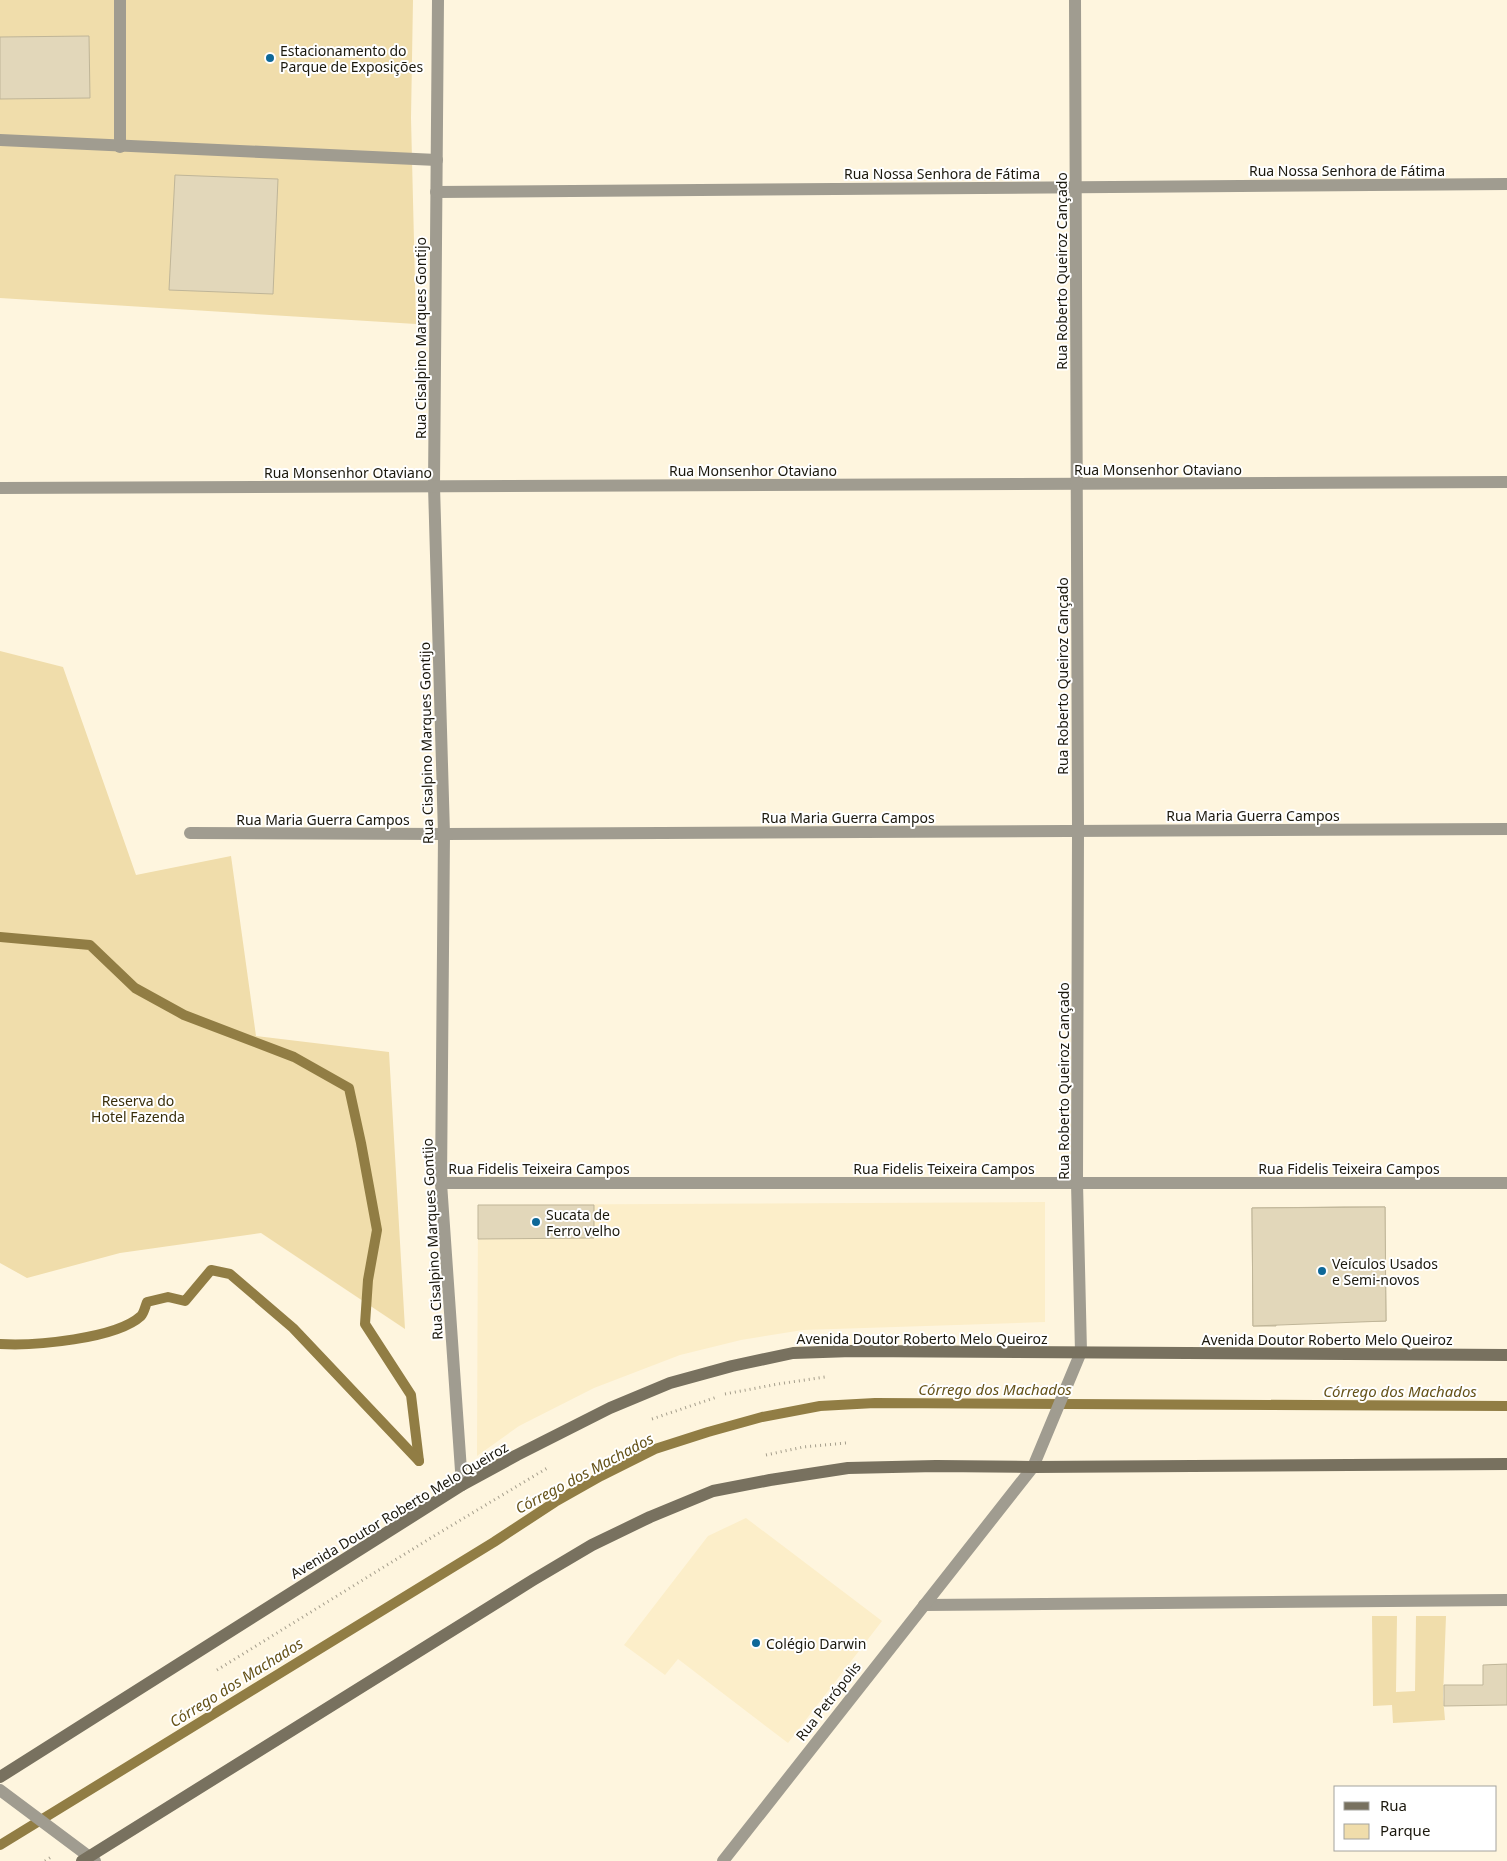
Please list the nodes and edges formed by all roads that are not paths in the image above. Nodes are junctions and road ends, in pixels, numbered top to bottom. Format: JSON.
{"nodes":[{"id":1,"x":120,"y":0,"type":"edge"},
{"id":2,"x":438,"y":0,"type":"edge"},
{"id":3,"x":1074,"y":0,"type":"edge"},
{"id":4,"x":0,"y":140,"type":"edge"},
{"id":5,"x":120,"y":147,"type":"junction"},
{"id":6,"x":437,"y":160,"type":"junction"},
{"id":7,"x":1507,"y":184,"type":"edge"},
{"id":8,"x":1076,"y":188,"type":"junction"},
{"id":9,"x":436,"y":192,"type":"junction"},
{"id":10,"x":1507,"y":482,"type":"edge"},
{"id":11,"x":1076,"y":484,"type":"junction"},
{"id":12,"x":434,"y":486,"type":"junction"},
{"id":13,"x":0,"y":488,"type":"edge"},
{"id":14,"x":1507,"y":829,"type":"edge"},
{"id":15,"x":1078,"y":831,"type":"junction"},
{"id":16,"x":190,"y":833,"type":"dead end"},
{"id":17,"x":444,"y":834,"type":"junction"},
{"id":18,"x":441,"y":1183,"type":"junction"},
{"id":19,"x":1077,"y":1183,"type":"junction"},
{"id":20,"x":1507,"y":1183,"type":"edge"},
{"id":21,"x":1081,"y":1352,"type":"junction"},
{"id":22,"x":1507,"y":1355,"type":"edge"},
{"id":23,"x":1507,"y":1464,"type":"edge"},
{"id":24,"x":1033,"y":1468,"type":"junction"},
{"id":25,"x":462,"y":1486,"type":"junction"},
{"id":26,"x":1507,"y":1600,"type":"edge"},
{"id":27,"x":924,"y":1605,"type":"junction"},
{"id":28,"x":0,"y":1778,"type":"edge"},
{"id":29,"x":0,"y":1790,"type":"edge"},
{"id":30,"x":88,"y":1860,"type":"edge"},
{"id":31,"x":723,"y":1861,"type":"edge"}],
"edges":[{"from":1,"to":5,"type":"street"},
{"from":2,"to":6,"type":"street","name":"Rua Cisalpino Marques Gontijo"},
{"from":3,"to":8,"type":"street","name":"Rua Roberto Queiroz Cançado"},
{"from":4,"to":5,"type":"street"},
{"from":5,"to":6,"type":"street"},
{"from":6,"to":9,"type":"street","name":"Rua Cisalpino Marques Gontijo"},
{"from":7,"to":8,"type":"street","name":"Rua Nossa Senhora de Fátima"},
{"from":8,"to":9,"type":"street","name":"Rua Nossa Senhora de Fátima"},
{"from":8,"to":11,"type":"street","name":"Rua Roberto Queiroz Cançado"},
{"from":9,"to":12,"type":"street","name":"Rua Cisalpino Marques Gontijo"},
{"from":10,"to":11,"type":"street","name":"Rua Monsenhor Otaviano"},
{"from":11,"to":12,"type":"street","name":"Rua Monsenhor Otaviano"},
{"from":11,"to":15,"type":"street","name":"Rua Roberto Queiroz Cançado"},
{"from":12,"to":13,"type":"street","name":"Rua Monsenhor Otaviano"},
{"from":12,"to":17,"type":"street","name":"Rua Cisalpino Marques Gontijo"},
{"from":14,"to":15,"type":"street","name":"Rua Maria Guerra Campos"},
{"from":15,"to":17,"type":"street","name":"Rua Maria Guerra Campos"},
{"from":15,"to":19,"type":"street","name":"Rua Roberto Queiroz Cançado"},
{"from":16,"to":17,"type":"street","name":"Rua Maria Guerra Campos"},
{"from":17,"to":18,"type":"street","name":"Rua Cisalpino Marques Gontijo"},
{"from":18,"to":19,"type":"street","name":"Rua Fidelis Teixeira Campos"},
{"from":18,"to":25,"type":"street","name":"Rua Cisalpino Marques Gontijo"},
{"from":19,"to":20,"type":"street","name":"Rua Fidelis Teixeira Campos"},
{"from":19,"to":21,"type":"street","name":"Rua Roberto Queiroz Cançado"},
{"from":21,"to":22,"type":"main road","name":"Avenida Doutor Roberto Melo Queiroz"},
{"from":21,"to":24,"type":"street","name":"Rua Petrópolis"},
{"from":21,"to":25,"type":"main road","name":"Avenida Doutor Roberto Melo Queiroz"},
{"from":23,"to":24,"type":"main road"},
{"from":24,"to":27,"type":"street","name":"Rua Petrópolis"},
{"from":24,"to":30,"type":"main road"},
{"from":25,"to":28,"type":"main road","name":"Avenida Doutor Roberto Melo Queiroz"},
{"from":26,"to":27,"type":"street"},
{"from":27,"to":31,"type":"street","name":"Rua Petrópolis"},
{"from":29,"to":30,"type":"street"}]}
